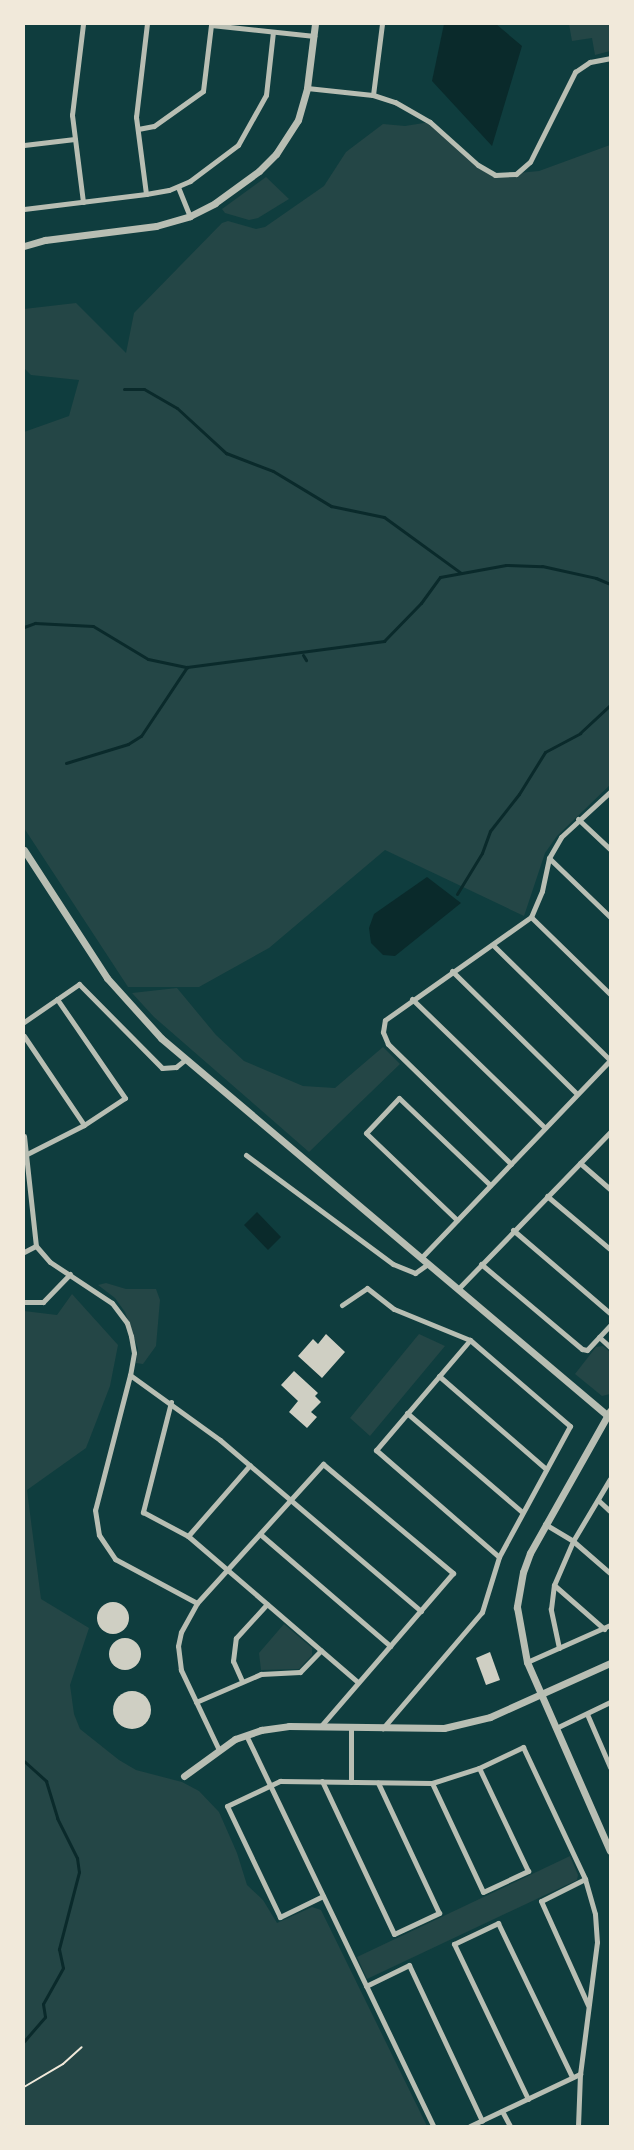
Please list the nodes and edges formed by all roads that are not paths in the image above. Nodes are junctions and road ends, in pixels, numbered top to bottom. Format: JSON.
{"nodes":[{"id":1,"x":83,"y":24,"type":"edge"},
{"id":2,"x":146,"y":24,"type":"edge"},
{"id":3,"x":315,"y":24,"type":"edge"},
{"id":4,"x":382,"y":24,"type":"edge"},
{"id":5,"x":273,"y":32,"type":"junction"},
{"id":6,"x":314,"y":36,"type":"junction"},
{"id":7,"x":610,"y":58,"type":"edge"},
{"id":8,"x":307,"y":88,"type":"junction"},
{"id":9,"x":373,"y":95,"type":"junction"},
{"id":10,"x":138,"y":129,"type":"junction"},
{"id":11,"x":75,"y":139,"type":"junction"},
{"id":12,"x":24,"y":145,"type":"edge"},
{"id":13,"x":178,"y":187,"type":"junction"},
{"id":14,"x":146,"y":194,"type":"junction"},
{"id":15,"x":83,"y":202,"type":"junction"},
{"id":16,"x":24,"y":209,"type":"edge"},
{"id":17,"x":190,"y":216,"type":"junction"},
{"id":18,"x":24,"y":246,"type":"edge"},
{"id":19,"x":610,"y":792,"type":"edge"},
{"id":20,"x":578,"y":819,"type":"junction"},
{"id":21,"x":610,"y":849,"type":"edge"},
{"id":22,"x":24,"y":850,"type":"edge"},
{"id":23,"x":549,"y":858,"type":"junction"},
{"id":24,"x":610,"y":916,"type":"edge"},
{"id":25,"x":531,"y":917,"type":"junction"},
{"id":26,"x":493,"y":945,"type":"junction"},
{"id":27,"x":452,"y":971,"type":"junction"},
{"id":28,"x":610,"y":994,"type":"edge"},
{"id":29,"x":57,"y":999,"type":"junction"},
{"id":30,"x":412,"y":999,"type":"junction"},
{"id":31,"x":24,"y":1022,"type":"edge"},
{"id":32,"x":24,"y":1036,"type":"edge"},
{"id":33,"x":186,"y":1059,"type":"junction"},
{"id":34,"x":610,"y":1060,"type":"edge"},
{"id":35,"x":577,"y":1094,"type":"junction"},
{"id":36,"x":84,"y":1125,"type":"junction"},
{"id":37,"x":545,"y":1128,"type":"junction"},
{"id":38,"x":610,"y":1132,"type":"edge"},
{"id":39,"x":24,"y":1136,"type":"edge"},
{"id":40,"x":27,"y":1154,"type":"junction"},
{"id":41,"x":246,"y":1155,"type":"dead end"},
{"id":42,"x":580,"y":1163,"type":"junction"},
{"id":43,"x":511,"y":1164,"type":"junction"},
{"id":44,"x":490,"y":1185,"type":"junction"},
{"id":45,"x":610,"y":1189,"type":"edge"},
{"id":46,"x":547,"y":1196,"type":"junction"},
{"id":47,"x":24,"y":1203,"type":"edge"},
{"id":48,"x":31,"y":1203,"type":"junction"},
{"id":49,"x":457,"y":1220,"type":"junction"},
{"id":50,"x":514,"y":1230,"type":"junction"},
{"id":51,"x":36,"y":1246,"type":"junction"},
{"id":52,"x":610,"y":1249,"type":"edge"},
{"id":53,"x":24,"y":1252,"type":"edge"},
{"id":54,"x":421,"y":1258,"type":"junction"},
{"id":55,"x":428,"y":1264,"type":"junction"},
{"id":56,"x":481,"y":1264,"type":"junction"},
{"id":57,"x":70,"y":1274,"type":"junction"},
{"id":58,"x":458,"y":1289,"type":"junction"},
{"id":59,"x":24,"y":1302,"type":"edge"},
{"id":60,"x":342,"y":1305,"type":"dead end"},
{"id":61,"x":610,"y":1313,"type":"edge"},
{"id":62,"x":610,"y":1325,"type":"edge"},
{"id":63,"x":599,"y":1337,"type":"junction"},
{"id":64,"x":470,"y":1340,"type":"junction"},
{"id":65,"x":610,"y":1347,"type":"edge"},
{"id":66,"x":130,"y":1375,"type":"junction"},
{"id":67,"x":439,"y":1376,"type":"junction"},
{"id":68,"x":171,"y":1402,"type":"junction"},
{"id":69,"x":407,"y":1413,"type":"junction"},
{"id":70,"x":609,"y":1413,"type":"edge"},
{"id":71,"x":250,"y":1465,"type":"junction"},
{"id":72,"x":546,"y":1469,"type":"junction"},
{"id":73,"x":610,"y":1479,"type":"edge"},
{"id":74,"x":291,"y":1499,"type":"junction"},
{"id":75,"x":598,"y":1500,"type":"junction"},
{"id":76,"x":610,"y":1511,"type":"edge"},
{"id":77,"x":522,"y":1512,"type":"junction"},
{"id":78,"x":545,"y":1524,"type":"junction"},
{"id":79,"x":260,"y":1534,"type":"junction"},
{"id":80,"x":188,"y":1536,"type":"junction"},
{"id":81,"x":573,"y":1541,"type":"junction"},
{"id":82,"x":499,"y":1557,"type":"junction"},
{"id":83,"x":227,"y":1570,"type":"junction"},
{"id":84,"x":610,"y":1573,"type":"edge"},
{"id":85,"x":554,"y":1585,"type":"junction"},
{"id":86,"x":197,"y":1603,"type":"junction"},
{"id":87,"x":267,"y":1604,"type":"junction"},
{"id":88,"x":420,"y":1611,"type":"junction"},
{"id":89,"x":610,"y":1625,"type":"edge"},
{"id":90,"x":604,"y":1629,"type":"junction"},
{"id":91,"x":390,"y":1646,"type":"junction"},
{"id":92,"x":559,"y":1648,"type":"junction"},
{"id":93,"x":321,"y":1650,"type":"junction"},
{"id":94,"x":527,"y":1662,"type":"junction"},
{"id":95,"x":610,"y":1663,"type":"edge"},
{"id":96,"x":242,"y":1681,"type":"junction"},
{"id":97,"x":358,"y":1682,"type":"junction"},
{"id":98,"x":541,"y":1694,"type":"junction"},
{"id":99,"x":196,"y":1702,"type":"junction"},
{"id":100,"x":610,"y":1702,"type":"edge"},
{"id":101,"x":587,"y":1714,"type":"junction"},
{"id":102,"x":320,"y":1726,"type":"junction"},
{"id":103,"x":351,"y":1727,"type":"junction"},
{"id":104,"x":383,"y":1728,"type":"junction"},
{"id":105,"x":556,"y":1728,"type":"junction"},
{"id":106,"x":246,"y":1735,"type":"junction"},
{"id":107,"x":219,"y":1750,"type":"junction"},
{"id":108,"x":610,"y":1767,"type":"edge"},
{"id":109,"x":479,"y":1768,"type":"junction"},
{"id":110,"x":184,"y":1776,"type":"dead end"},
{"id":111,"x":322,"y":1781,"type":"junction"},
{"id":112,"x":351,"y":1782,"type":"junction"},
{"id":113,"x":378,"y":1783,"type":"junction"},
{"id":114,"x":432,"y":1783,"type":"junction"},
{"id":115,"x":270,"y":1785,"type":"junction"},
{"id":116,"x":610,"y":1851,"type":"edge"},
{"id":117,"x":585,"y":1880,"type":"junction"},
{"id":118,"x":323,"y":1896,"type":"junction"},
{"id":119,"x":366,"y":1986,"type":"junction"},
{"id":120,"x":588,"y":2006,"type":"junction"},
{"id":121,"x":580,"y":2074,"type":"junction"},
{"id":122,"x":572,"y":2077,"type":"junction"},
{"id":123,"x":528,"y":2099,"type":"junction"},
{"id":124,"x":502,"y":2111,"type":"junction"},
{"id":125,"x":482,"y":2121,"type":"junction"},
{"id":126,"x":433,"y":2126,"type":"edge"},
{"id":127,"x":470,"y":2126,"type":"edge"},
{"id":128,"x":510,"y":2126,"type":"edge"},
{"id":129,"x":578,"y":2126,"type":"edge"}],
"edges":[{"from":1,"to":11,"type":"street"},
{"from":2,"to":10,"type":"street"},
{"from":3,"to":6,"type":"street"},
{"from":4,"to":9,"type":"street"},
{"from":5,"to":6,"type":"street"},
{"from":5,"to":10,"type":"street"},
{"from":5,"to":13,"type":"street"},
{"from":6,"to":8,"type":"street"},
{"from":7,"to":9,"type":"street"},
{"from":8,"to":9,"type":"street"},
{"from":8,"to":17,"type":"street"},
{"from":10,"to":14,"type":"street"},
{"from":11,"to":12,"type":"street"},
{"from":11,"to":15,"type":"street"},
{"from":13,"to":14,"type":"street"},
{"from":13,"to":17,"type":"street"},
{"from":14,"to":15,"type":"street"},
{"from":15,"to":16,"type":"street"},
{"from":17,"to":18,"type":"street"},
{"from":19,"to":20,"type":"street"},
{"from":20,"to":21,"type":"street"},
{"from":20,"to":23,"type":"street"},
{"from":22,"to":33,"type":"street"},
{"from":23,"to":24,"type":"street"},
{"from":23,"to":25,"type":"street"},
{"from":25,"to":26,"type":"street"},
{"from":25,"to":28,"type":"street"},
{"from":26,"to":27,"type":"street"},
{"from":26,"to":34,"type":"street"},
{"from":27,"to":30,"type":"street"},
{"from":27,"to":35,"type":"street"},
{"from":29,"to":31,"type":"street"},
{"from":29,"to":33,"type":"street"},
{"from":29,"to":36,"type":"street"},
{"from":30,"to":37,"type":"street"},
{"from":30,"to":43,"type":"street"},
{"from":32,"to":36,"type":"street"},
{"from":33,"to":54,"type":"street"},
{"from":34,"to":35,"type":"street"},
{"from":35,"to":37,"type":"street"},
{"from":36,"to":40,"type":"street"},
{"from":37,"to":43,"type":"street"},
{"from":38,"to":42,"type":"street"},
{"from":39,"to":40,"type":"street"},
{"from":40,"to":48,"type":"street"},
{"from":41,"to":55,"type":"street"},
{"from":42,"to":45,"type":"street"},
{"from":42,"to":46,"type":"street"},
{"from":43,"to":44,"type":"street"},
{"from":44,"to":49,"type":"street"},
{"from":44,"to":49,"type":"street"},
{"from":46,"to":50,"type":"street"},
{"from":46,"to":52,"type":"street"},
{"from":47,"to":48,"type":"street"},
{"from":48,"to":51,"type":"street"},
{"from":49,"to":54,"type":"street"},
{"from":50,"to":56,"type":"street"},
{"from":50,"to":61,"type":"street"},
{"from":51,"to":53,"type":"street"},
{"from":51,"to":57,"type":"street"},
{"from":54,"to":55,"type":"street"},
{"from":55,"to":58,"type":"street"},
{"from":56,"to":58,"type":"street"},
{"from":56,"to":63,"type":"street"},
{"from":57,"to":59,"type":"street"},
{"from":57,"to":66,"type":"street"},
{"from":58,"to":70,"type":"street"},
{"from":60,"to":64,"type":"street"},
{"from":62,"to":63,"type":"street"},
{"from":63,"to":65,"type":"street"},
{"from":64,"to":67,"type":"street"},
{"from":64,"to":72,"type":"street"},
{"from":66,"to":68,"type":"street"},
{"from":66,"to":86,"type":"street"},
{"from":67,"to":69,"type":"street"},
{"from":67,"to":72,"type":"street"},
{"from":68,"to":71,"type":"street"},
{"from":68,"to":80,"type":"street"},
{"from":69,"to":77,"type":"street"},
{"from":69,"to":82,"type":"street"},
{"from":70,"to":78,"type":"street"},
{"from":71,"to":74,"type":"street"},
{"from":71,"to":80,"type":"street"},
{"from":72,"to":77,"type":"street"},
{"from":73,"to":75,"type":"street"},
{"from":74,"to":79,"type":"street"},
{"from":74,"to":88,"type":"street"},
{"from":74,"to":88,"type":"street"},
{"from":75,"to":76,"type":"street"},
{"from":75,"to":81,"type":"street"},
{"from":77,"to":82,"type":"street"},
{"from":78,"to":81,"type":"street"},
{"from":78,"to":94,"type":"street"},
{"from":79,"to":83,"type":"street"},
{"from":79,"to":91,"type":"street"},
{"from":80,"to":83,"type":"street"},
{"from":81,"to":84,"type":"street"},
{"from":81,"to":85,"type":"street"},
{"from":82,"to":104,"type":"street"},
{"from":83,"to":86,"type":"street"},
{"from":83,"to":87,"type":"street"},
{"from":85,"to":90,"type":"street"},
{"from":85,"to":92,"type":"street"},
{"from":86,"to":99,"type":"street"},
{"from":87,"to":93,"type":"street"},
{"from":87,"to":96,"type":"street"},
{"from":88,"to":91,"type":"street"},
{"from":89,"to":90,"type":"street"},
{"from":90,"to":92,"type":"street"},
{"from":91,"to":97,"type":"street"},
{"from":92,"to":94,"type":"street"},
{"from":93,"to":96,"type":"street"},
{"from":93,"to":97,"type":"street"},
{"from":94,"to":98,"type":"street"},
{"from":95,"to":98,"type":"street"},
{"from":96,"to":99,"type":"street"},
{"from":97,"to":102,"type":"street"},
{"from":98,"to":104,"type":"street"},
{"from":98,"to":105,"type":"street"},
{"from":99,"to":107,"type":"street"},
{"from":100,"to":101,"type":"street"},
{"from":101,"to":105,"type":"street"},
{"from":101,"to":108,"type":"street"},
{"from":102,"to":103,"type":"street"},
{"from":102,"to":106,"type":"street"},
{"from":103,"to":104,"type":"street"},
{"from":103,"to":112,"type":"street"},
{"from":105,"to":116,"type":"street"},
{"from":106,"to":107,"type":"street"},
{"from":106,"to":115,"type":"street"},
{"from":107,"to":110,"type":"street"},
{"from":109,"to":114,"type":"street"},
{"from":109,"to":114,"type":"street"},
{"from":109,"to":117,"type":"street"},
{"from":111,"to":112,"type":"street"},
{"from":111,"to":113,"type":"street"},
{"from":111,"to":115,"type":"street"},
{"from":112,"to":113,"type":"street"},
{"from":113,"to":114,"type":"street"},
{"from":115,"to":118,"type":"street"},
{"from":115,"to":118,"type":"street"},
{"from":117,"to":120,"type":"street"},
{"from":117,"to":120,"type":"street"},
{"from":118,"to":119,"type":"street"},
{"from":119,"to":125,"type":"street"},
{"from":119,"to":126,"type":"street"},
{"from":120,"to":121,"type":"street"},
{"from":121,"to":122,"type":"street"},
{"from":121,"to":129,"type":"street"},
{"from":122,"to":123,"type":"street"},
{"from":122,"to":123,"type":"street"},
{"from":123,"to":124,"type":"street"},
{"from":124,"to":125,"type":"street"},
{"from":124,"to":128,"type":"street"},
{"from":125,"to":127,"type":"street"}]}
